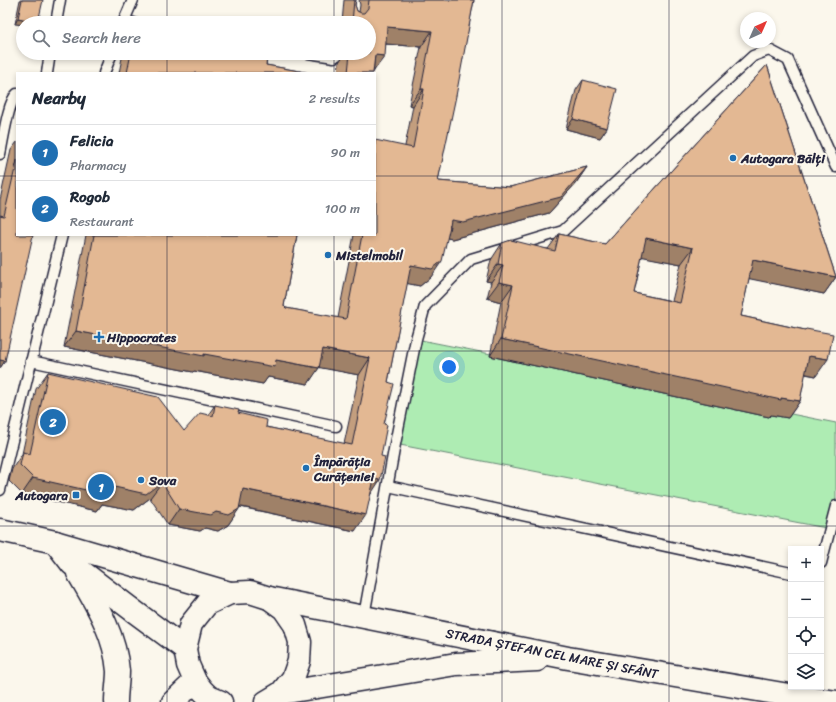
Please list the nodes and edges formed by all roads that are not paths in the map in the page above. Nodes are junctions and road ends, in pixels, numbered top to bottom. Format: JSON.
{"nodes":[{"id":1,"x":60,"y":0,"type":"edge"},
{"id":2,"x":133,"y":0,"type":"edge"},
{"id":3,"x":57,"y":16,"type":"edge"},
{"id":4,"x":129,"y":16,"type":"edge"},
{"id":5,"x":49,"y":60,"type":"edge"},
{"id":6,"x":109,"y":60,"type":"edge"},
{"id":7,"x":47,"y":72,"type":"edge"},
{"id":8,"x":104,"y":72,"type":"edge"},
{"id":9,"x":16,"y":95,"type":"edge"},
{"id":10,"x":0,"y":154,"type":"edge"},
{"id":11,"x":836,"y":166,"type":"edge"},
{"id":12,"x":62,"y":236,"type":"edge"},
{"id":13,"x":31,"y":362,"type":"junction"},
{"id":14,"x":336,"y":426,"type":"dead end"},
{"id":15,"x":388,"y":486,"type":"junction"},
{"id":16,"x":0,"y":490,"type":"edge"},
{"id":17,"x":836,"y":506,"type":"edge"},
{"id":18,"x":0,"y":530,"type":"edge"},
{"id":19,"x":55,"y":542,"type":"junction"},
{"id":20,"x":824,"y":552,"type":"edge"},
{"id":21,"x":72,"y":564,"type":"junction"},
{"id":22,"x":788,"y":572,"type":"edge"},
{"id":23,"x":230,"y":593,"type":"junction"},
{"id":24,"x":269,"y":598,"type":"junction"},
{"id":25,"x":364,"y":616,"type":"junction"},
{"id":26,"x":185,"y":649,"type":"junction"},
{"id":27,"x":568,"y":658,"type":"junction"},
{"id":28,"x":456,"y":664,"type":"junction"},
{"id":29,"x":195,"y":681,"type":"junction"},
{"id":30,"x":806,"y":696,"type":"edge"},
{"id":31,"x":274,"y":697,"type":"edge"},
{"id":32,"x":211,"y":700,"type":"edge"},
{"id":33,"x":116,"y":702,"type":"edge"},
{"id":34,"x":173,"y":702,"type":"edge"},
{"id":35,"x":322,"y":702,"type":"edge"},
{"id":36,"x":836,"y":702,"type":"edge"}],
"edges":[{"from":1,"to":3,"type":"lane"},
{"from":2,"to":4,"type":"lane"},
{"from":5,"to":7,"type":"lane"},
{"from":6,"to":8,"type":"lane"},
{"from":9,"to":10,"type":"lane"},
{"from":11,"to":15,"type":"lane"},
{"from":12,"to":13,"type":"lane"},
{"from":13,"to":14,"type":"lane"},
{"from":13,"to":16,"type":"lane"},
{"from":15,"to":22,"type":"lane"},
{"from":15,"to":25,"type":"lane"},
{"from":17,"to":20,"type":"lane"},
{"from":18,"to":19,"type":"main road"},
{"from":19,"to":21,"type":"main road"},
{"from":19,"to":23,"type":"main road"},
{"from":21,"to":26,"type":"main road"},
{"from":21,"to":33,"type":"main road"},
{"from":23,"to":24,"type":"main road"},
{"from":23,"to":26,"type":"main road"},
{"from":24,"to":25,"type":"main road","name":"STRADA ȘTEFAN CEL MARE ȘI SFÂNT"},
{"from":24,"to":31,"type":"main road"},
{"from":25,"to":27,"type":"main road","name":"STRADA ȘTEFAN CEL MARE ȘI SFÂNT"},
{"from":26,"to":29,"type":"main road"},
{"from":27,"to":28,"type":"main road"},
{"from":27,"to":30,"type":"main road","name":"STRADA ȘTEFAN CEL MARE ȘI SFÂNT"},
{"from":28,"to":31,"type":"main road"},
{"from":28,"to":35,"type":"main road"},
{"from":29,"to":32,"type":"main road"},
{"from":29,"to":34,"type":"main road"},
{"from":30,"to":36,"type":"main road","name":"STRADA ȘTEFAN CEL MARE ȘI SFÂNT"}]}
